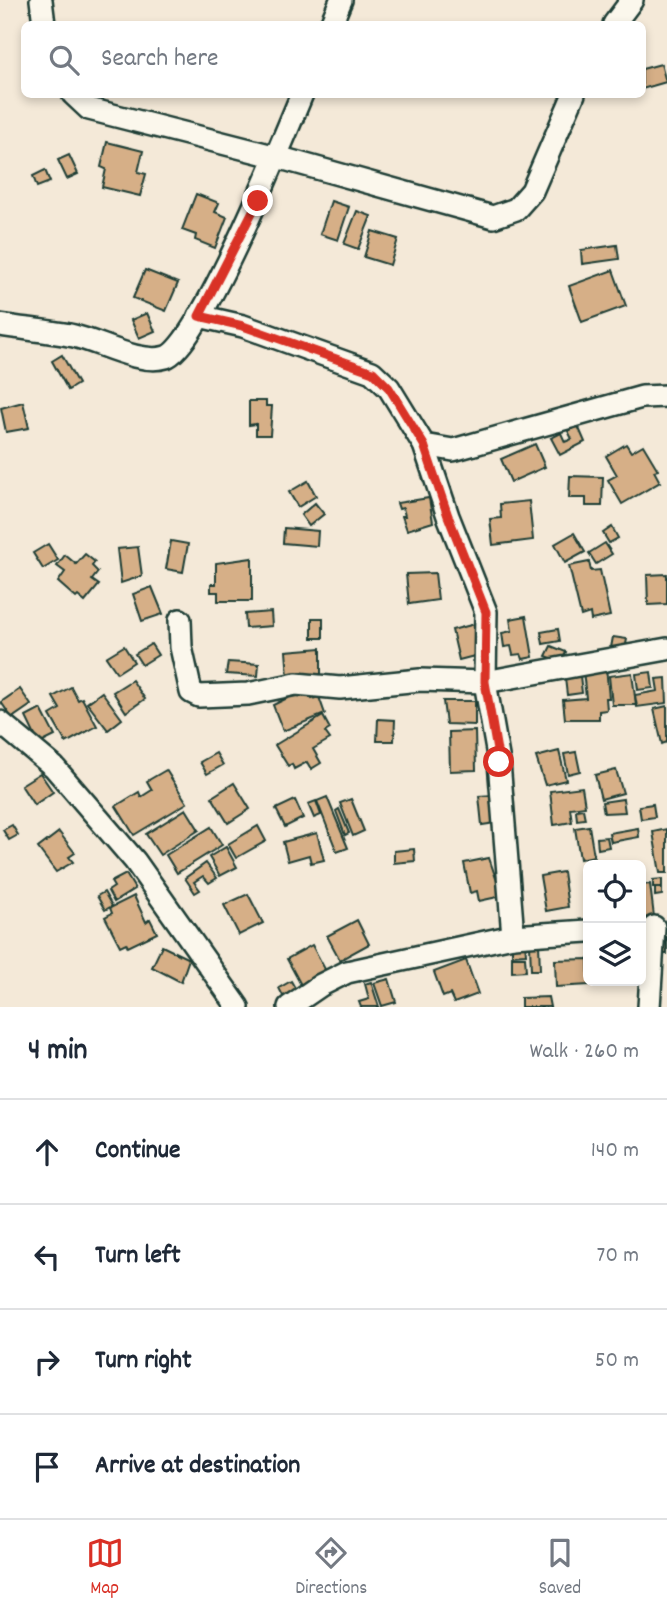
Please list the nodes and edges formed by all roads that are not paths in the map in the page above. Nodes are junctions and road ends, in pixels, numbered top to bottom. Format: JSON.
{"nodes":[{"id":1,"x":41,"y":0,"type":"edge"},
{"id":2,"x":341,"y":0,"type":"edge"},
{"id":3,"x":632,"y":0,"type":"edge"},
{"id":4,"x":44,"y":21,"type":"edge"},
{"id":5,"x":332,"y":21,"type":"edge"},
{"id":6,"x":616,"y":21,"type":"edge"},
{"id":7,"x":77,"y":98,"type":"edge"},
{"id":8,"x":300,"y":98,"type":"edge"},
{"id":9,"x":572,"y":98,"type":"edge"},
{"id":10,"x":277,"y":157,"type":"junction"},
{"id":11,"x":199,"y":316,"type":"junction"},
{"id":12,"x":0,"y":325,"type":"edge"},
{"id":13,"x":667,"y":396,"type":"edge"},
{"id":14,"x":424,"y":445,"type":"junction"},
{"id":15,"x":180,"y":620,"type":"dead end"},
{"id":16,"x":667,"y":649,"type":"edge"},
{"id":17,"x":485,"y":682,"type":"junction"},
{"id":18,"x":0,"y":722,"type":"edge"},
{"id":19,"x":654,"y":927,"type":"edge"},
{"id":20,"x":583,"y":931,"type":"edge"},
{"id":21,"x":513,"y":936,"type":"junction"},
{"id":22,"x":238,"y":1007,"type":"edge"},
{"id":23,"x":289,"y":1007,"type":"edge"},
{"id":24,"x":649,"y":1007,"type":"edge"}],
"edges":[{"from":1,"to":4,"type":"street"},
{"from":2,"to":5,"type":"street"},
{"from":3,"to":6,"type":"street"},
{"from":7,"to":10,"type":"street"},
{"from":8,"to":10,"type":"street"},
{"from":9,"to":10,"type":"street"},
{"from":10,"to":11,"type":"street"},
{"from":11,"to":12,"type":"street"},
{"from":11,"to":14,"type":"street"},
{"from":13,"to":14,"type":"street"},
{"from":14,"to":17,"type":"street"},
{"from":15,"to":17,"type":"street"},
{"from":16,"to":17,"type":"street"},
{"from":17,"to":21,"type":"street"},
{"from":18,"to":22,"type":"street"},
{"from":19,"to":24,"type":"street"},
{"from":20,"to":21,"type":"street"},
{"from":21,"to":23,"type":"street"}]}
